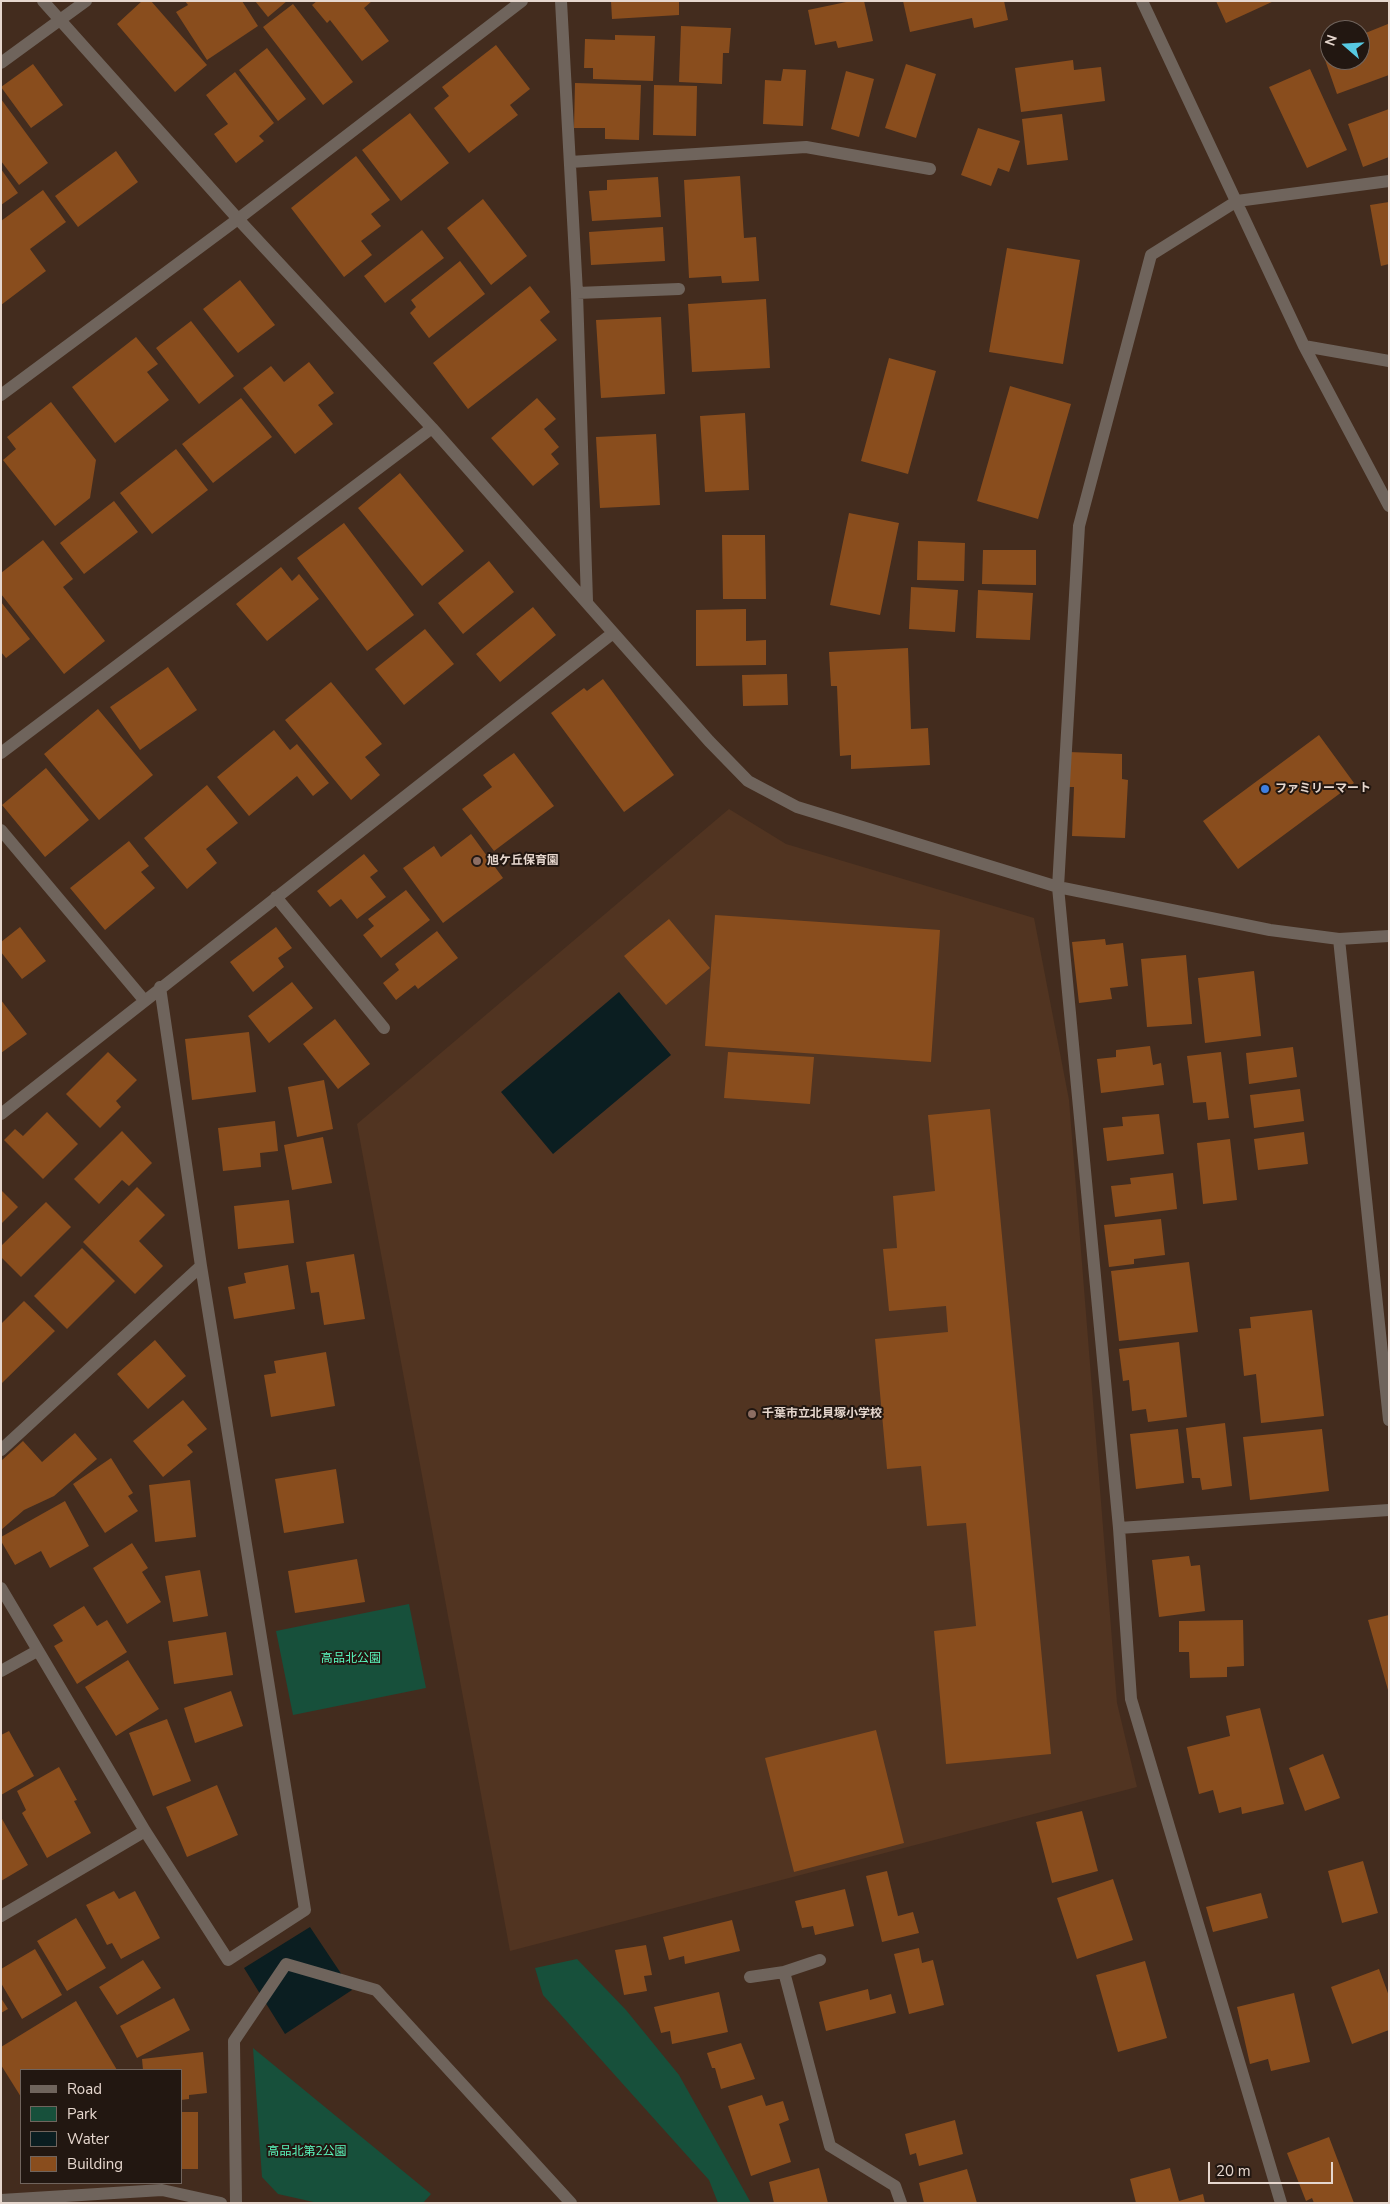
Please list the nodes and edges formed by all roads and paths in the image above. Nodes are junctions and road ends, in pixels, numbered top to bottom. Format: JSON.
{"nodes":[{"id":1,"x":43,"y":1,"type":"edge"},
{"id":2,"x":86,"y":1,"type":"edge"},
{"id":3,"x":522,"y":1,"type":"edge"},
{"id":4,"x":561,"y":1,"type":"edge"},
{"id":5,"x":1142,"y":1,"type":"edge"},
{"id":6,"x":60,"y":20,"type":"junction"},
{"id":7,"x":1,"y":62,"type":"edge"},
{"id":8,"x":570,"y":162,"type":"junction"},
{"id":9,"x":930,"y":169,"type":"dead end"},
{"id":10,"x":1389,"y":181,"type":"edge"},
{"id":11,"x":1237,"y":201,"type":"junction"},
{"id":12,"x":238,"y":219,"type":"junction"},
{"id":13,"x":679,"y":289,"type":"dead end"},
{"id":14,"x":577,"y":293,"type":"junction"},
{"id":15,"x":1304,"y":346,"type":"junction"},
{"id":16,"x":1389,"y":361,"type":"edge"},
{"id":17,"x":1,"y":395,"type":"edge"},
{"id":18,"x":432,"y":428,"type":"junction"},
{"id":19,"x":1389,"y":506,"type":"edge"},
{"id":20,"x":587,"y":601,"type":"junction"},
{"id":21,"x":612,"y":633,"type":"junction"},
{"id":22,"x":1,"y":753,"type":"edge"},
{"id":23,"x":1,"y":830,"type":"edge"},
{"id":24,"x":1058,"y":887,"type":"junction"},
{"id":25,"x":276,"y":897,"type":"junction"},
{"id":26,"x":1389,"y":936,"type":"edge"},
{"id":27,"x":1339,"y":938,"type":"junction"},
{"id":28,"x":160,"y":987,"type":"junction"},
{"id":29,"x":144,"y":1000,"type":"junction"},
{"id":30,"x":384,"y":1028,"type":"dead end"},
{"id":31,"x":1,"y":1114,"type":"edge"},
{"id":32,"x":201,"y":1266,"type":"junction"},
{"id":33,"x":1389,"y":1420,"type":"edge"},
{"id":34,"x":1,"y":1450,"type":"edge"},
{"id":35,"x":1389,"y":1510,"type":"edge"},
{"id":36,"x":1119,"y":1528,"type":"junction"},
{"id":37,"x":1,"y":1588,"type":"edge"},
{"id":38,"x":37,"y":1651,"type":"junction"},
{"id":39,"x":1,"y":1671,"type":"edge"},
{"id":40,"x":145,"y":1831,"type":"junction"},
{"id":41,"x":1,"y":1916,"type":"edge"},
{"id":42,"x":820,"y":1960,"type":"dead end"},
{"id":43,"x":784,"y":1972,"type":"junction"},
{"id":44,"x":750,"y":1977,"type":"dead end"},
{"id":45,"x":1,"y":2200,"type":"edge"},
{"id":46,"x":221,"y":2203,"type":"edge"},
{"id":47,"x":236,"y":2203,"type":"edge"},
{"id":48,"x":571,"y":2203,"type":"edge"},
{"id":49,"x":901,"y":2203,"type":"edge"},
{"id":50,"x":1280,"y":2203,"type":"edge"}],
"edges":[{"from":1,"to":6,"type":"street"},
{"from":2,"to":6,"type":"street"},
{"from":3,"to":12,"type":"street"},
{"from":4,"to":8,"type":"street"},
{"from":5,"to":11,"type":"street"},
{"from":6,"to":7,"type":"street"},
{"from":6,"to":12,"type":"street"},
{"from":8,"to":9,"type":"street"},
{"from":8,"to":14,"type":"street"},
{"from":10,"to":11,"type":"street"},
{"from":11,"to":15,"type":"street"},
{"from":11,"to":24,"type":"street"},
{"from":12,"to":17,"type":"street"},
{"from":12,"to":18,"type":"street"},
{"from":13,"to":14,"type":"street"},
{"from":14,"to":20,"type":"street"},
{"from":15,"to":16,"type":"street"},
{"from":15,"to":19,"type":"street"},
{"from":18,"to":20,"type":"street"},
{"from":18,"to":22,"type":"street"},
{"from":20,"to":21,"type":"street"},
{"from":21,"to":24,"type":"street"},
{"from":21,"to":25,"type":"street"},
{"from":23,"to":29,"type":"street"},
{"from":24,"to":27,"type":"street"},
{"from":24,"to":36,"type":"street"},
{"from":25,"to":28,"type":"street"},
{"from":25,"to":30,"type":"street"},
{"from":26,"to":27,"type":"street"},
{"from":27,"to":33,"type":"street"},
{"from":28,"to":29,"type":"street"},
{"from":28,"to":32,"type":"street"},
{"from":29,"to":31,"type":"street"},
{"from":32,"to":34,"type":"street"},
{"from":32,"to":40,"type":"street"},
{"from":35,"to":36,"type":"street"},
{"from":36,"to":50,"type":"street"},
{"from":37,"to":38,"type":"street"},
{"from":38,"to":39,"type":"street"},
{"from":38,"to":40,"type":"street"},
{"from":40,"to":41,"type":"street"},
{"from":42,"to":43,"type":"street"},
{"from":43,"to":44,"type":"street"},
{"from":43,"to":49,"type":"street"},
{"from":45,"to":46,"type":"street"},
{"from":47,"to":48,"type":"street"}]}
